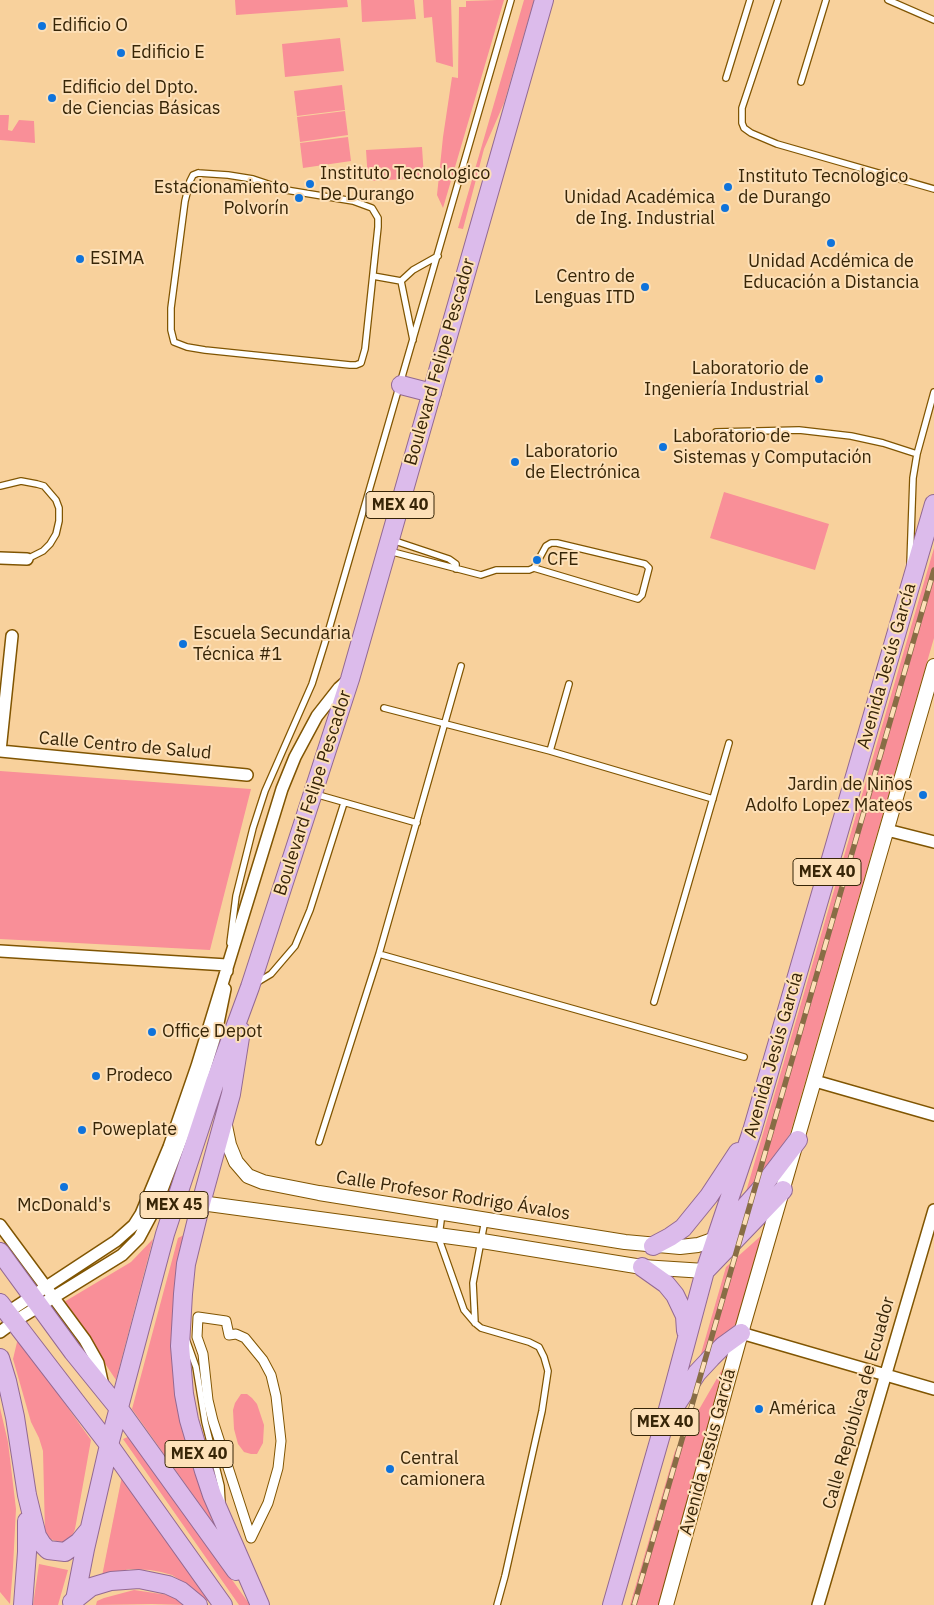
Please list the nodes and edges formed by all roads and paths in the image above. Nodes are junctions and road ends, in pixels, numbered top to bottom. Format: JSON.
{"nodes":[{"id":1,"x":511,"y":0,"type":"edge"},
{"id":2,"x":544,"y":0,"type":"edge"},
{"id":3,"x":750,"y":0,"type":"edge"},
{"id":4,"x":778,"y":0,"type":"edge"},
{"id":5,"x":826,"y":0,"type":"edge"},
{"id":6,"x":888,"y":0,"type":"edge"},
{"id":7,"x":934,"y":20,"type":"edge"},
{"id":8,"x":726,"y":78,"type":"dead end"},
{"id":9,"x":801,"y":82,"type":"dead end"},
{"id":10,"x":934,"y":188,"type":"edge"},
{"id":11,"x":438,"y":256,"type":"junction"},
{"id":12,"x":373,"y":276,"type":"junction"},
{"id":13,"x":401,"y":281,"type":"junction"},
{"id":14,"x":413,"y":341,"type":"junction"},
{"id":15,"x":400,"y":385,"type":"junction"},
{"id":16,"x":934,"y":392,"type":"edge"},
{"id":17,"x":432,"y":393,"type":"junction"},
{"id":18,"x":716,"y":432,"type":"dead end"},
{"id":19,"x":916,"y":454,"type":"junction"},
{"id":20,"x":0,"y":486,"type":"edge"},
{"id":21,"x":934,"y":504,"type":"edge"},
{"id":22,"x":388,"y":544,"type":"junction"},
{"id":23,"x":0,"y":558,"type":"edge"},
{"id":24,"x":27,"y":559,"type":"joint"},
{"id":25,"x":534,"y":568,"type":"junction"},
{"id":26,"x":456,"y":569,"type":"junction"},
{"id":27,"x":911,"y":582,"type":"junction"},
{"id":28,"x":12,"y":636,"type":"dead end"},
{"id":29,"x":461,"y":666,"type":"dead end"},
{"id":30,"x":934,"y":666,"type":"edge"},
{"id":31,"x":350,"y":679,"type":"junction"},
{"id":32,"x":569,"y":684,"type":"dead end"},
{"id":33,"x":384,"y":708,"type":"dead end"},
{"id":34,"x":445,"y":724,"type":"junction"},
{"id":35,"x":729,"y":744,"type":"dead end"},
{"id":36,"x":0,"y":751,"type":"edge"},
{"id":37,"x":550,"y":751,"type":"junction"},
{"id":38,"x":247,"y":775,"type":"dead end"},
{"id":39,"x":313,"y":794,"type":"junction"},
{"id":40,"x":713,"y":799,"type":"junction"},
{"id":41,"x":344,"y":803,"type":"junction"},
{"id":42,"x":417,"y":823,"type":"junction"},
{"id":43,"x":887,"y":830,"type":"junction"},
{"id":44,"x":934,"y":842,"type":"edge"},
{"id":45,"x":0,"y":951,"type":"edge"},
{"id":46,"x":379,"y":954,"type":"junction"},
{"id":47,"x":227,"y":965,"type":"junction"},
{"id":48,"x":250,"y":987,"type":"junction"},
{"id":49,"x":654,"y":1002,"type":"dead end"},
{"id":50,"x":244,"y":1005,"type":"junction"},
{"id":51,"x":744,"y":1057,"type":"dead end"},
{"id":52,"x":815,"y":1081,"type":"junction"},
{"id":53,"x":934,"y":1115,"type":"edge"},
{"id":54,"x":224,"y":1121,"type":"junction"},
{"id":55,"x":752,"y":1131,"type":"junction"},
{"id":56,"x":798,"y":1140,"type":"junction"},
{"id":57,"x":319,"y":1142,"type":"dead end"},
{"id":58,"x":783,"y":1190,"type":"junction"},
{"id":59,"x":201,"y":1203,"type":"junction"},
{"id":60,"x":934,"y":1210,"type":"edge"},
{"id":61,"x":442,"y":1213,"type":"junction"},
{"id":62,"x":485,"y":1220,"type":"junction"},
{"id":63,"x":0,"y":1225,"type":"edge"},
{"id":64,"x":165,"y":1234,"type":"junction"},
{"id":65,"x":439,"y":1236,"type":"junction"},
{"id":66,"x":715,"y":1239,"type":"junction"},
{"id":67,"x":482,"y":1241,"type":"junction"},
{"id":68,"x":654,"y":1246,"type":"junction"},
{"id":69,"x":0,"y":1252,"type":"edge"},
{"id":70,"x":642,"y":1267,"type":"junction"},
{"id":71,"x":705,"y":1271,"type":"junction"},
{"id":72,"x":43,"y":1297,"type":"junction"},
{"id":73,"x":8,"y":1312,"type":"edge"},
{"id":74,"x":198,"y":1317,"type":"joint"},
{"id":75,"x":475,"y":1323,"type":"junction"},
{"id":76,"x":0,"y":1332,"type":"edge"},
{"id":77,"x":741,"y":1333,"type":"junction"},
{"id":78,"x":686,"y":1344,"type":"junction"},
{"id":79,"x":0,"y":1358,"type":"edge"},
{"id":80,"x":886,"y":1376,"type":"junction"},
{"id":81,"x":934,"y":1389,"type":"edge"},
{"id":82,"x":120,"y":1410,"type":"junction"},
{"id":83,"x":664,"y":1424,"type":"junction"},
{"id":84,"x":109,"y":1444,"type":"junction"},
{"id":85,"x":27,"y":1495,"type":"junction"},
{"id":86,"x":90,"y":1529,"type":"junction"},
{"id":87,"x":73,"y":1602,"type":"edge"},
{"id":88,"x":23,"y":1605,"type":"edge"},
{"id":89,"x":198,"y":1605,"type":"edge"},
{"id":90,"x":223,"y":1605,"type":"edge"},
{"id":91,"x":260,"y":1605,"type":"edge"},
{"id":92,"x":497,"y":1605,"type":"edge"},
{"id":93,"x":612,"y":1605,"type":"edge"},
{"id":94,"x":666,"y":1605,"type":"edge"},
{"id":95,"x":818,"y":1605,"type":"edge"}],
"edges":[{"from":1,"to":11,"type":"lane","name":"Boulevard Felipe Pescador"},
{"from":2,"to":17,"type":"main road","name":"Boulevard Felipe Pescador","number":"MEX 40"},
{"from":3,"to":8,"type":"lane"},
{"from":4,"to":10,"type":"lane"},
{"from":5,"to":9,"type":"lane"},
{"from":6,"to":7,"type":"lane"},
{"from":11,"to":13,"type":"lane"},
{"from":11,"to":14,"type":"lane","name":"Boulevard Felipe Pescador"},
{"from":12,"to":12,"type":"lane"},
{"from":12,"to":13,"type":"lane"},
{"from":13,"to":14,"type":"lane"},
{"from":14,"to":15,"type":"lane","name":"Boulevard Felipe Pescador"},
{"from":15,"to":17,"type":"main road"},
{"from":15,"to":47,"type":"lane","name":"Boulevard Felipe Pescador"},
{"from":16,"to":19,"type":"lane"},
{"from":17,"to":22,"type":"main road","name":"Boulevard Felipe Pescador","number":"MEX 40"},
{"from":18,"to":19,"type":"lane"},
{"from":19,"to":27,"type":"lane"},
{"from":20,"to":24,"type":"lane"},
{"from":21,"to":27,"type":"main road","name":"Avenida Jesús García","number":"MEX 40"},
{"from":22,"to":26,"type":"lane"},
{"from":22,"to":26,"type":"lane"},
{"from":22,"to":31,"type":"main road","name":"Boulevard Felipe Pescador","number":"MEX 40"},
{"from":23,"to":24,"type":"street"},
{"from":25,"to":25,"type":"lane"},
{"from":25,"to":26,"type":"lane"},
{"from":27,"to":55,"type":"main road","name":"Avenida Jesús García","number":"MEX 40"},
{"from":28,"to":36,"type":"street"},
{"from":29,"to":34,"type":"lane"},
{"from":30,"to":43,"type":"street","name":"Avenida Jesús García"},
{"from":31,"to":39,"type":"main road","name":"Boulevard Felipe Pescador","number":"MEX 40"},
{"from":31,"to":47,"type":"street"},
{"from":32,"to":37,"type":"lane"},
{"from":33,"to":34,"type":"lane"},
{"from":34,"to":37,"type":"lane"},
{"from":34,"to":42,"type":"lane"},
{"from":35,"to":40,"type":"lane"},
{"from":36,"to":38,"type":"street","name":"Calle Centro de Salud"},
{"from":37,"to":40,"type":"lane"},
{"from":39,"to":41,"type":"lane"},
{"from":39,"to":48,"type":"main road","name":"Boulevard Felipe Pescador","number":"MEX 40"},
{"from":40,"to":49,"type":"lane"},
{"from":41,"to":42,"type":"lane"},
{"from":41,"to":48,"type":"lane"},
{"from":42,"to":46,"type":"lane"},
{"from":43,"to":44,"type":"street"},
{"from":43,"to":52,"type":"street","name":"Avenida Jesús García"},
{"from":45,"to":47,"type":"street"},
{"from":46,"to":51,"type":"lane"},
{"from":46,"to":57,"type":"lane"},
{"from":47,"to":72,"type":"street"},
{"from":48,"to":50,"type":"main road","name":"Boulevard Felipe Pescador","number":"MEX 40"},
{"from":50,"to":54,"type":"main road","number":"MEX 40"},
{"from":50,"to":64,"type":"main road","name":"Boulevard Felipe Pescador","number":"MEX 45"},
{"from":52,"to":53,"type":"street"},
{"from":52,"to":56,"type":"street","name":"Avenida Jesús García"},
{"from":54,"to":59,"type":"main road","number":"MEX 40"},
{"from":54,"to":61,"type":"street","name":"Calle Profesor Rodrigo Ávalos"},
{"from":55,"to":66,"type":"main road","name":"Avenida Jesús García","number":"MEX 40"},
{"from":55,"to":68,"type":"main road"},
{"from":56,"to":58,"type":"street","name":"Avenida Jesús García"},
{"from":56,"to":66,"type":"main road"},
{"from":58,"to":71,"type":"main road"},
{"from":58,"to":77,"type":"street","name":"Avenida Jesús García"},
{"from":59,"to":64,"type":"main road"},
{"from":59,"to":65,"type":"street"},
{"from":59,"to":91,"type":"main road","number":"MEX 40"},
{"from":60,"to":80,"type":"street","name":"Calle República de Ecuador"},
{"from":61,"to":62,"type":"street","name":"Calle Profesor Rodrigo Ávalos"},
{"from":61,"to":65,"type":"lane"},
{"from":62,"to":67,"type":"lane"},
{"from":62,"to":68,"type":"street","name":"Calle Profesor Rodrigo Ávalos"},
{"from":63,"to":72,"type":"street"},
{"from":64,"to":82,"type":"main road","name":"Boulevard Felipe Pescador","number":"MEX 45"},
{"from":65,"to":67,"type":"street"},
{"from":65,"to":75,"type":"lane"},
{"from":66,"to":68,"type":"street","name":"Calle Profesor Rodrigo Ávalos"},
{"from":66,"to":71,"type":"main road","name":"Avenida Jesús García","number":"MEX 40"},
{"from":67,"to":70,"type":"street"},
{"from":67,"to":75,"type":"lane"},
{"from":69,"to":72,"type":"main road","number":"MEX 40"},
{"from":70,"to":71,"type":"street"},
{"from":70,"to":78,"type":"main road"},
{"from":71,"to":78,"type":"main road","name":"Avenida Jesús García","number":"MEX 40"},
{"from":72,"to":73,"type":"street"},
{"from":72,"to":82,"type":"main road","number":"MEX 40"},
{"from":73,"to":76,"type":"street"},
{"from":73,"to":84,"type":"main road"},
{"from":74,"to":74,"type":"street"},
{"from":75,"to":92,"type":"lane"},
{"from":77,"to":80,"type":"street"},
{"from":77,"to":83,"type":"main road"},
{"from":77,"to":94,"type":"street","name":"Avenida Jesús García"},
{"from":78,"to":83,"type":"main road","name":"Avenida Jesús García","number":"MEX 40"},
{"from":79,"to":85,"type":"main road"},
{"from":80,"to":81,"type":"street"},
{"from":80,"to":95,"type":"street","name":"Calle República de Ecuador"},
{"from":82,"to":84,"type":"main road","number":"MEX 45"},
{"from":82,"to":91,"type":"main road","number":"MEX 40"},
{"from":83,"to":93,"type":"main road","name":"Avenida Jesús García","number":"MEX 40"},
{"from":84,"to":86,"type":"main road","number":"MEX 45"},
{"from":84,"to":90,"type":"main road"},
{"from":85,"to":86,"type":"main road"},
{"from":85,"to":88,"type":"main road"},
{"from":86,"to":87,"type":"main road","number":"MEX 45"},
{"from":87,"to":89,"type":"main road"}]}
